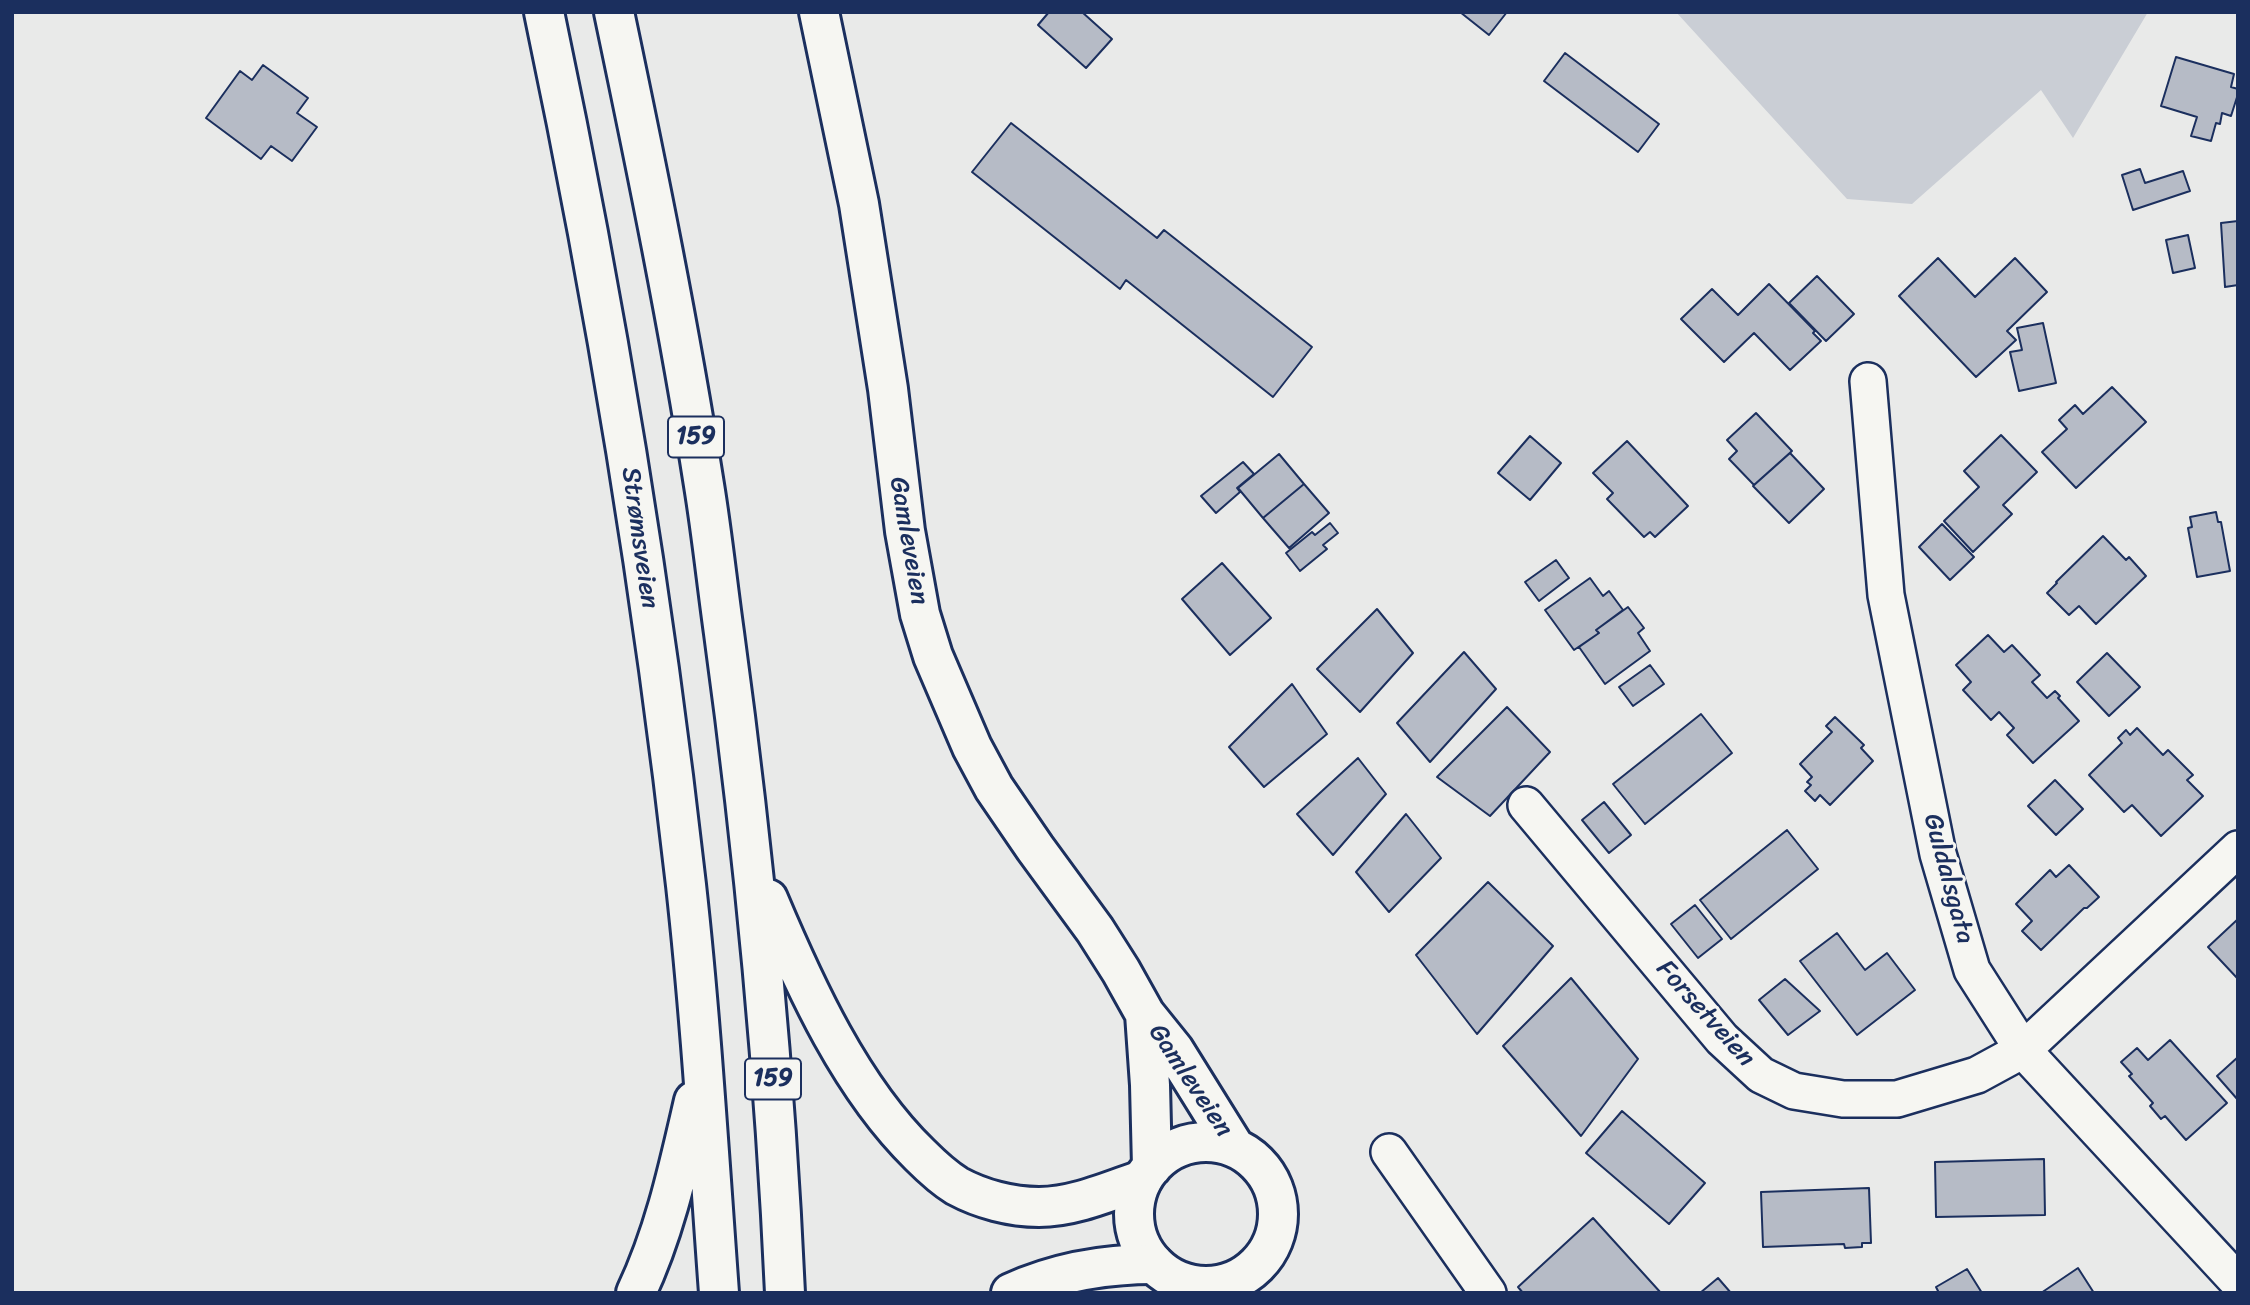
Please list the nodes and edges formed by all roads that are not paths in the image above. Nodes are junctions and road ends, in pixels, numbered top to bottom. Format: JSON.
{"nodes":[{"id":1,"x":544,"y":12,"type":"edge"},
{"id":2,"x":614,"y":12,"type":"edge"},
{"id":3,"x":819,"y":12,"type":"edge"},
{"id":4,"x":1868,"y":381,"type":"dead end"},
{"id":5,"x":1526,"y":805,"type":"dead end"},
{"id":6,"x":2238,"y":849,"type":"edge"},
{"id":7,"x":753,"y":865,"type":"junction"},
{"id":8,"x":1145,"y":1014,"type":"junction"},
{"id":9,"x":2023,"y":1051,"type":"junction"},
{"id":10,"x":702,"y":1068,"type":"junction"},
{"id":11,"x":1235,"y":1148,"type":"junction"},
{"id":12,"x":1389,"y":1152,"type":"dead end"},
{"id":13,"x":1147,"y":1173,"type":"junction"},
{"id":14,"x":1254,"y":1277,"type":"edge"},
{"id":15,"x":1168,"y":1279,"type":"edge"},
{"id":16,"x":2238,"y":1282,"type":"edge"},
{"id":17,"x":636,"y":1293,"type":"edge"},
{"id":18,"x":719,"y":1293,"type":"edge"},
{"id":19,"x":785,"y":1293,"type":"edge"},
{"id":20,"x":1011,"y":1293,"type":"edge"},
{"id":21,"x":1488,"y":1293,"type":"edge"}],
"edges":[{"from":1,"to":10,"type":"main road","name":"Strømsveien"},
{"from":2,"to":7,"type":"main road","number":"159"},
{"from":3,"to":8,"type":"main road","name":"Gamleveien"},
{"from":4,"to":9,"type":"street","name":"Guldalsgata"},
{"from":5,"to":9,"type":"street","name":"Forsetveien"},
{"from":6,"to":9,"type":"street","name":"Forsetveien"},
{"from":7,"to":13,"type":"main road"},
{"from":7,"to":19,"type":"main road","number":"159"},
{"from":8,"to":11,"type":"main road","name":"Gamleveien"},
{"from":8,"to":13,"type":"main road","name":"Gamleveien"},
{"from":9,"to":16,"type":"street","name":"Guldalsgata"},
{"from":10,"to":17,"type":"main road"},
{"from":10,"to":18,"type":"main road","name":"Strømsveien"},
{"from":11,"to":13,"type":"main road"},
{"from":11,"to":14,"type":"main road"},
{"from":12,"to":21,"type":"street"},
{"from":13,"to":15,"type":"main road"},
{"from":14,"to":15,"type":"main road"},
{"from":15,"to":20,"type":"main road"}]}
